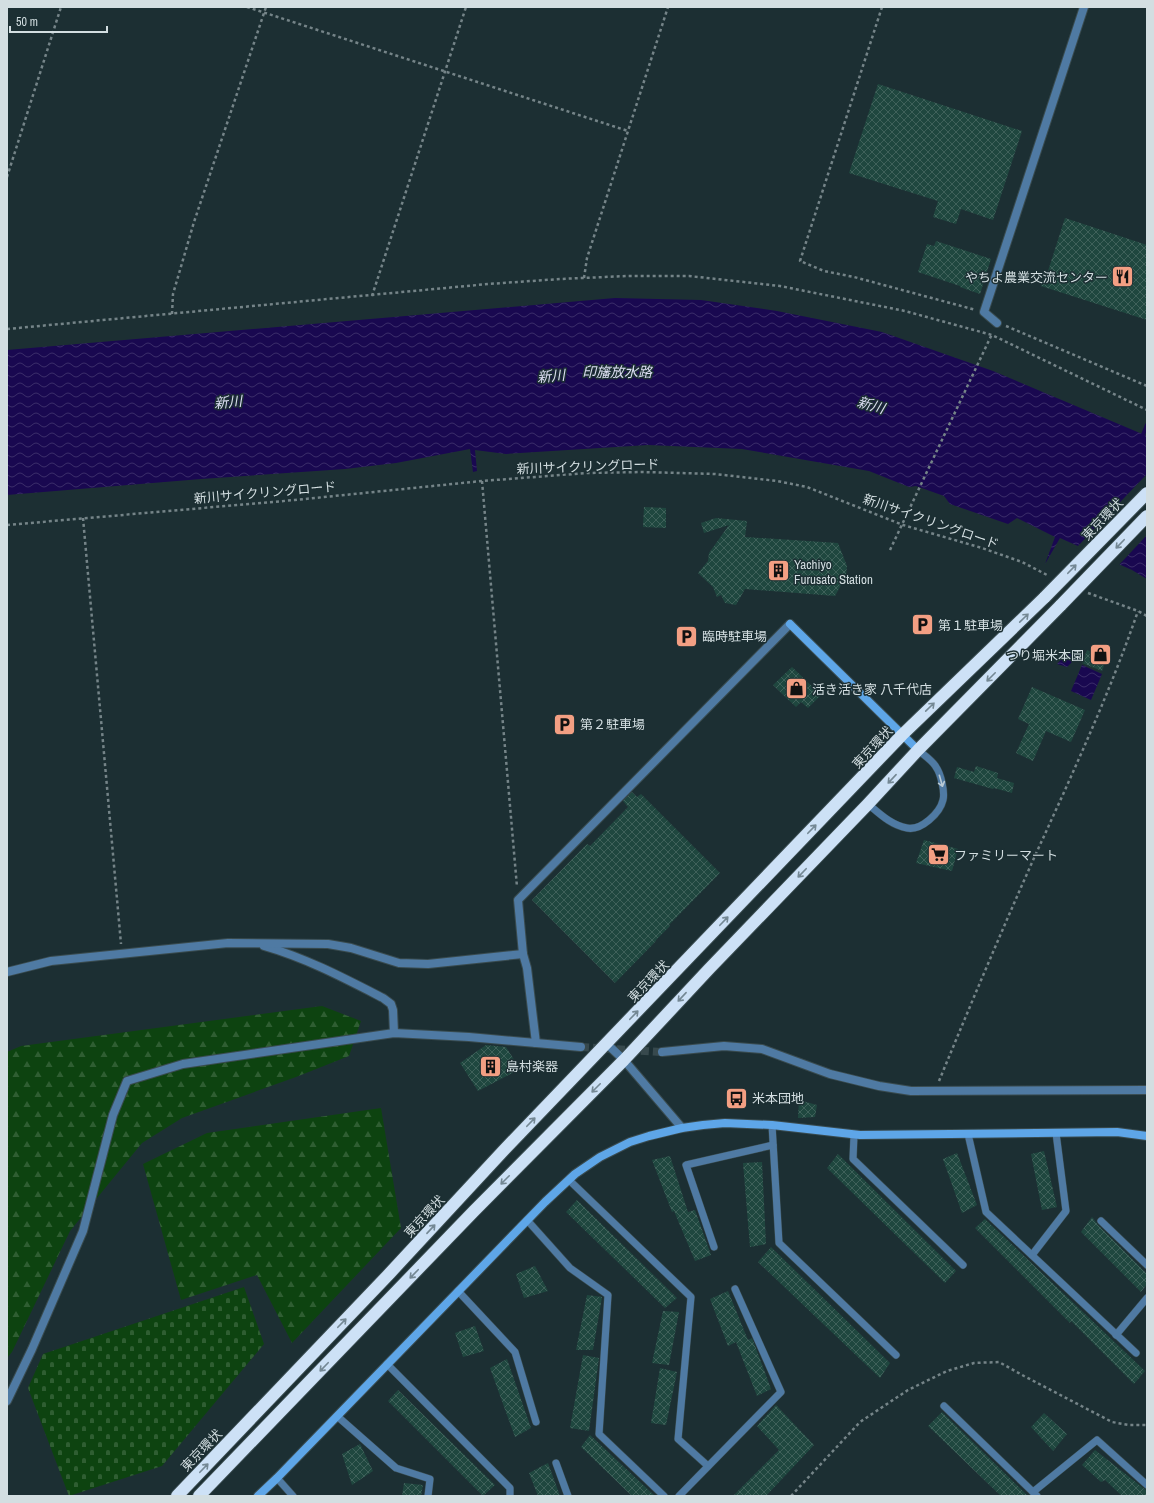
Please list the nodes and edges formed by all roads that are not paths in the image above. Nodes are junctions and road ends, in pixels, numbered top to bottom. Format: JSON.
{"nodes":[{"id":1,"x":1084,"y":7,"type":"edge"},
{"id":2,"x":997,"y":323,"type":"road end"},
{"id":3,"x":1147,"y":493,"type":"edge"},
{"id":4,"x":1147,"y":516,"type":"edge"},
{"id":5,"x":902,"y":735,"type":"junction"},
{"id":6,"x":918,"y":750,"type":"junction"},
{"id":7,"x":868,"y":804,"type":"junction"},
{"id":8,"x":257,"y":944,"type":"junction"},
{"id":9,"x":523,"y":954,"type":"junction"},
{"id":10,"x":7,"y":972,"type":"edge"},
{"id":11,"x":394,"y":1033,"type":"junction"},
{"id":12,"x":536,"y":1043,"type":"junction"},
{"id":13,"x":607,"y":1044,"type":"junction"},
{"id":14,"x":581,"y":1047,"type":"tunnel mouth"},
{"id":15,"x":662,"y":1052,"type":"tunnel mouth"},
{"id":16,"x":624,"y":1060,"type":"junction"},
{"id":17,"x":1147,"y":1090,"type":"edge"},
{"id":18,"x":772,"y":1125,"type":"junction"},
{"id":19,"x":682,"y":1128,"type":"junction"},
{"id":20,"x":1056,"y":1133,"type":"junction"},
{"id":21,"x":968,"y":1134,"type":"junction"},
{"id":22,"x":854,"y":1135,"type":"junction"},
{"id":23,"x":1147,"y":1136,"type":"edge"},
{"id":24,"x":774,"y":1144,"type":"junction"},
{"id":25,"x":569,"y":1180,"type":"junction"},
{"id":26,"x":527,"y":1220,"type":"junction"},
{"id":27,"x":1101,"y":1221,"type":"dead end"},
{"id":28,"x":714,"y":1247,"type":"dead end"},
{"id":29,"x":1032,"y":1255,"type":"junction"},
{"id":30,"x":962,"y":1265,"type":"dead end"},
{"id":31,"x":1147,"y":1265,"type":"edge"},
{"id":32,"x":735,"y":1289,"type":"dead end"},
{"id":33,"x":458,"y":1291,"type":"junction"},
{"id":34,"x":1147,"y":1298,"type":"edge"},
{"id":35,"x":1116,"y":1335,"type":"junction"},
{"id":36,"x":1136,"y":1353,"type":"dead end"},
{"id":37,"x":896,"y":1355,"type":"dead end"},
{"id":38,"x":387,"y":1364,"type":"junction"},
{"id":39,"x":7,"y":1401,"type":"edge"},
{"id":40,"x":944,"y":1406,"type":"dead end"},
{"id":41,"x":337,"y":1416,"type":"junction"},
{"id":42,"x":536,"y":1422,"type":"dead end"},
{"id":43,"x":556,"y":1463,"type":"dead end"},
{"id":44,"x":708,"y":1466,"type":"junction"},
{"id":45,"x":278,"y":1478,"type":"junction"},
{"id":46,"x":1147,"y":1485,"type":"edge"},
{"id":47,"x":1035,"y":1494,"type":"edge"},
{"id":48,"x":177,"y":1496,"type":"edge"},
{"id":49,"x":199,"y":1496,"type":"edge"},
{"id":50,"x":258,"y":1496,"type":"edge"},
{"id":51,"x":293,"y":1496,"type":"edge"},
{"id":52,"x":428,"y":1496,"type":"edge"},
{"id":53,"x":510,"y":1496,"type":"edge"},
{"id":54,"x":568,"y":1496,"type":"edge"},
{"id":55,"x":664,"y":1496,"type":"edge"},
{"id":56,"x":679,"y":1496,"type":"edge"}],
"edges":[{"from":1,"to":2,"type":"street"},
{"from":5,"to":3,"type":"highway","name":"東京環状","one_way":true,"bridge":true},
{"from":4,"to":6,"type":"highway","one_way":true,"bridge":true},
{"from":5,"to":6,"type":"street"},
{"from":5,"to":9,"type":"street"},
{"from":13,"to":5,"type":"highway","name":"東京環状","one_way":true},
{"from":6,"to":7,"type":"highway","one_way":true},
{"from":6,"to":7,"type":"lane","one_way":true},
{"from":7,"to":16,"type":"highway","one_way":true},
{"from":8,"to":9,"type":"street"},
{"from":8,"to":10,"type":"street"},
{"from":8,"to":11,"type":"street"},
{"from":9,"to":12,"type":"street"},
{"from":11,"to":12,"type":"street"},
{"from":11,"to":39,"type":"street"},
{"from":12,"to":14,"type":"street"},
{"from":13,"to":16,"type":"street"},
{"from":48,"to":13,"type":"highway","name":"東京環状","one_way":true},
{"from":15,"to":17,"type":"street"},
{"from":16,"to":19,"type":"street"},
{"from":16,"to":49,"type":"highway","one_way":true},
{"from":18,"to":19,"type":"street"},
{"from":18,"to":22,"type":"street"},
{"from":18,"to":24,"type":"lane"},
{"from":19,"to":25,"type":"street"},
{"from":20,"to":21,"type":"street"},
{"from":20,"to":23,"type":"street"},
{"from":20,"to":29,"type":"lane"},
{"from":21,"to":22,"type":"street"},
{"from":21,"to":29,"type":"lane"},
{"from":22,"to":30,"type":"lane"},
{"from":24,"to":28,"type":"lane"},
{"from":24,"to":37,"type":"lane"},
{"from":25,"to":26,"type":"street"},
{"from":25,"to":44,"type":"lane"},
{"from":26,"to":33,"type":"street"},
{"from":26,"to":55,"type":"lane"},
{"from":27,"to":31,"type":"lane"},
{"from":29,"to":35,"type":"lane"},
{"from":32,"to":44,"type":"lane"},
{"from":33,"to":38,"type":"street"},
{"from":33,"to":42,"type":"lane"},
{"from":34,"to":35,"type":"lane"},
{"from":35,"to":36,"type":"lane"},
{"from":38,"to":41,"type":"street"},
{"from":38,"to":53,"type":"lane"},
{"from":40,"to":47,"type":"lane"},
{"from":41,"to":45,"type":"street"},
{"from":41,"to":52,"type":"lane"},
{"from":43,"to":54,"type":"lane"},
{"from":44,"to":56,"type":"lane"},
{"from":45,"to":50,"type":"street"},
{"from":45,"to":51,"type":"lane"},
{"from":46,"to":47,"type":"lane"}]}
